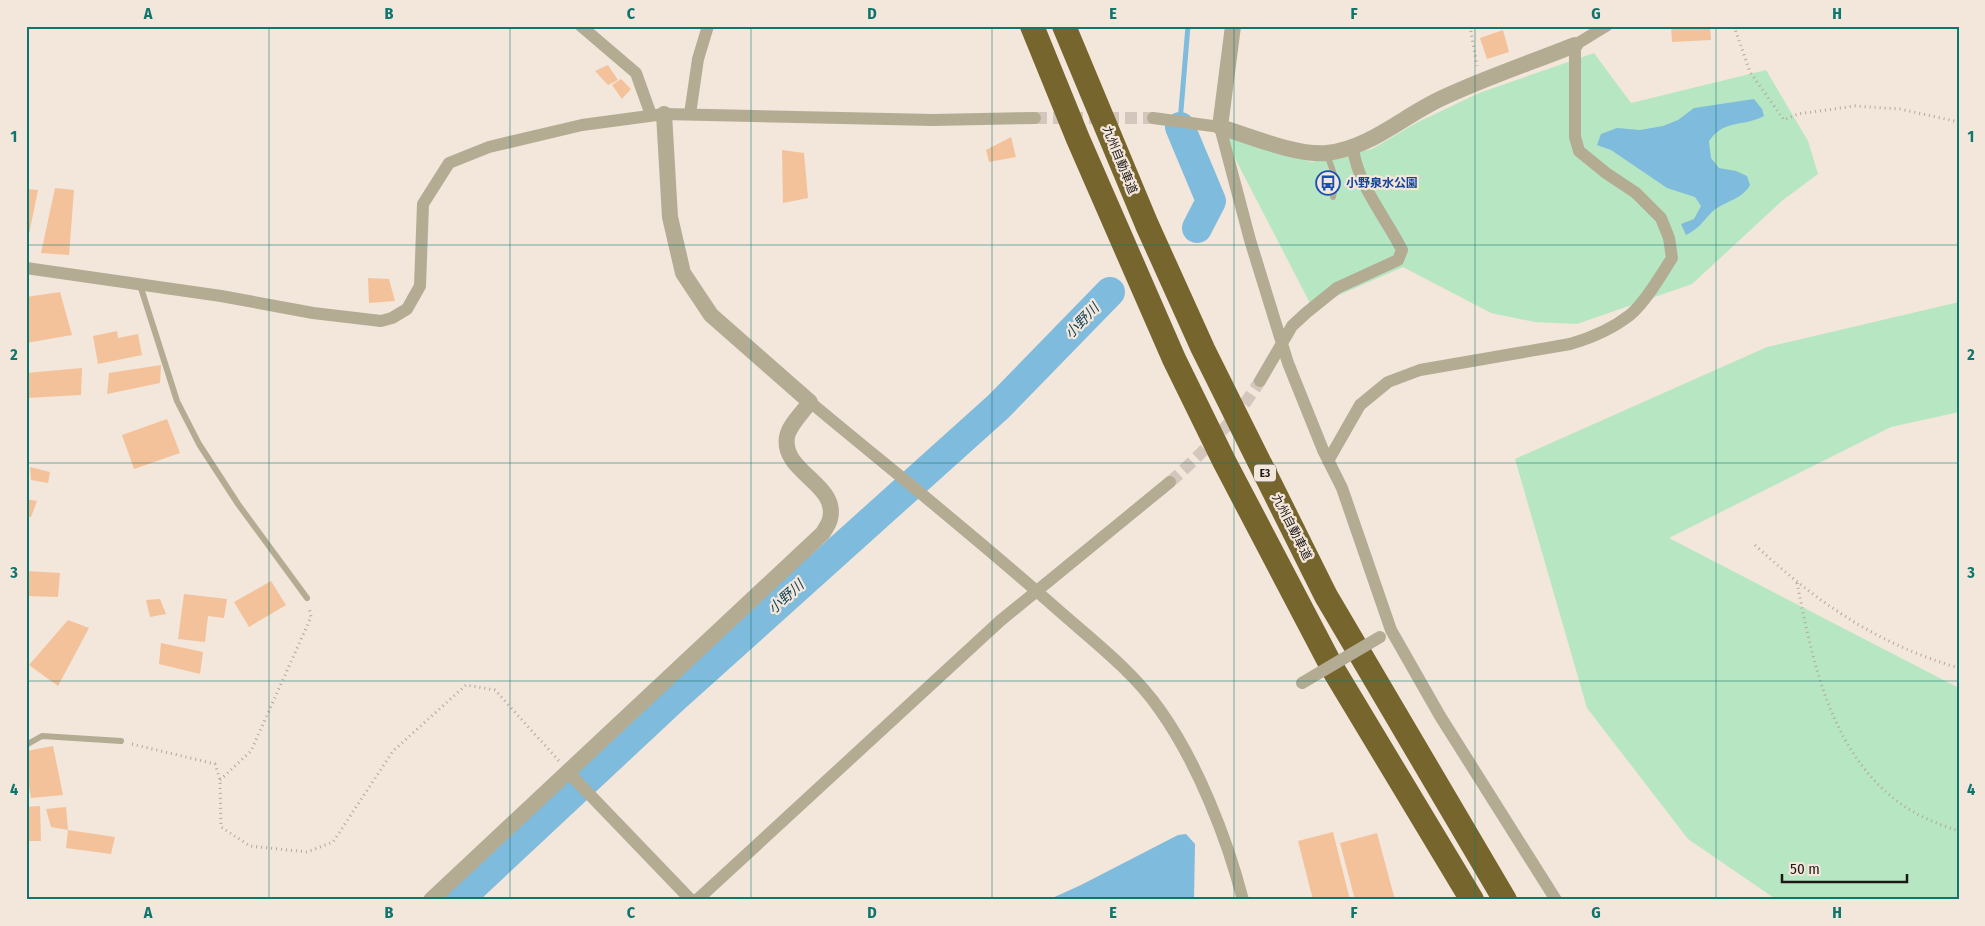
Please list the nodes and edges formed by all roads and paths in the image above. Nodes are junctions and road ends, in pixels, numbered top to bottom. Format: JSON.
{"nodes":[{"id":1,"x":581,"y":26,"type":"edge"},
{"id":2,"x":708,"y":26,"type":"edge"},
{"id":3,"x":1032,"y":26,"type":"edge"},
{"id":4,"x":1064,"y":26,"type":"edge"},
{"id":5,"x":1233,"y":26,"type":"edge"},
{"id":6,"x":1470,"y":26,"type":"edge"},
{"id":7,"x":1606,"y":26,"type":"edge"},
{"id":8,"x":1734,"y":26,"type":"edge"},
{"id":9,"x":1575,"y":45,"type":"junction"},
{"id":10,"x":1480,"y":82,"type":"junction"},
{"id":11,"x":690,"y":114,"type":"junction"},
{"id":12,"x":657,"y":115,"type":"junction"},
{"id":13,"x":1035,"y":118,"type":"tunnel mouth"},
{"id":14,"x":1153,"y":118,"type":"tunnel mouth"},
{"id":15,"x":1959,"y":122,"type":"edge"},
{"id":16,"x":1220,"y":127,"type":"junction"},
{"id":17,"x":1353,"y":148,"type":"junction"},
{"id":18,"x":1326,"y":153,"type":"junction"},
{"id":19,"x":1333,"y":197,"type":"dead end"},
{"id":20,"x":26,"y":268,"type":"edge"},
{"id":21,"x":140,"y":284,"type":"junction"},
{"id":22,"x":1282,"y":344,"type":"junction"},
{"id":23,"x":1260,"y":381,"type":"tunnel mouth"},
{"id":24,"x":810,"y":402,"type":"junction"},
{"id":25,"x":1328,"y":461,"type":"junction"},
{"id":26,"x":1170,"y":482,"type":"tunnel mouth"},
{"id":27,"x":1755,"y":545,"type":"dead end"},
{"id":28,"x":1797,"y":582,"type":"junction"},
{"id":29,"x":1036,"y":591,"type":"junction"},
{"id":30,"x":307,"y":598,"type":"joint"},
{"id":31,"x":1386,"y":634,"type":"junction"},
{"id":32,"x":1959,"y":668,"type":"edge"},
{"id":33,"x":1302,"y":683,"type":"dead end"},
{"id":34,"x":121,"y":741,"type":"joint"},
{"id":35,"x":26,"y":745,"type":"edge"},
{"id":36,"x":571,"y":774,"type":"junction"},
{"id":37,"x":220,"y":780,"type":"junction"},
{"id":38,"x":1959,"y":831,"type":"edge"},
{"id":39,"x":431,"y":900,"type":"edge"},
{"id":40,"x":691,"y":900,"type":"edge"},
{"id":41,"x":697,"y":900,"type":"edge"},
{"id":42,"x":1243,"y":900,"type":"edge"},
{"id":43,"x":1472,"y":900,"type":"edge"},
{"id":44,"x":1505,"y":900,"type":"edge"},
{"id":45,"x":1556,"y":900,"type":"edge"}],
"edges":[{"from":1,"to":12,"type":"street"},
{"from":2,"to":11,"type":"street"},
{"from":3,"to":43,"type":"highway","number":"E3"},
{"from":4,"to":44,"type":"highway","name":"九州自動車道","number":"E3"},
{"from":5,"to":16,"type":"street"},
{"from":6,"to":10,"type":"path"},
{"from":7,"to":9,"type":"street"},
{"from":8,"to":15,"type":"path"},
{"from":9,"to":10,"type":"street"},
{"from":9,"to":25,"type":"street"},
{"from":10,"to":17,"type":"street"},
{"from":11,"to":12,"type":"street"},
{"from":11,"to":13,"type":"street"},
{"from":12,"to":21,"type":"street"},
{"from":12,"to":24,"type":"street"},
{"from":14,"to":16,"type":"street"},
{"from":16,"to":18,"type":"street"},
{"from":16,"to":22,"type":"street"},
{"from":17,"to":18,"type":"street"},
{"from":17,"to":22,"type":"street"},
{"from":18,"to":19,"type":"lane"},
{"from":20,"to":21,"type":"street"},
{"from":21,"to":30,"type":"lane"},
{"from":22,"to":23,"type":"street"},
{"from":22,"to":25,"type":"street"},
{"from":24,"to":29,"type":"street"},
{"from":24,"to":36,"type":"street"},
{"from":25,"to":31,"type":"street"},
{"from":26,"to":29,"type":"street"},
{"from":27,"to":28,"type":"path"},
{"from":28,"to":32,"type":"path"},
{"from":28,"to":38,"type":"path"},
{"from":29,"to":41,"type":"street"},
{"from":29,"to":42,"type":"street"},
{"from":30,"to":37,"type":"path"},
{"from":31,"to":33,"type":"street","bridge":true},
{"from":31,"to":45,"type":"street"},
{"from":34,"to":35,"type":"lane"},
{"from":34,"to":37,"type":"path"},
{"from":36,"to":37,"type":"path"},
{"from":36,"to":39,"type":"street"},
{"from":36,"to":40,"type":"street"}]}
